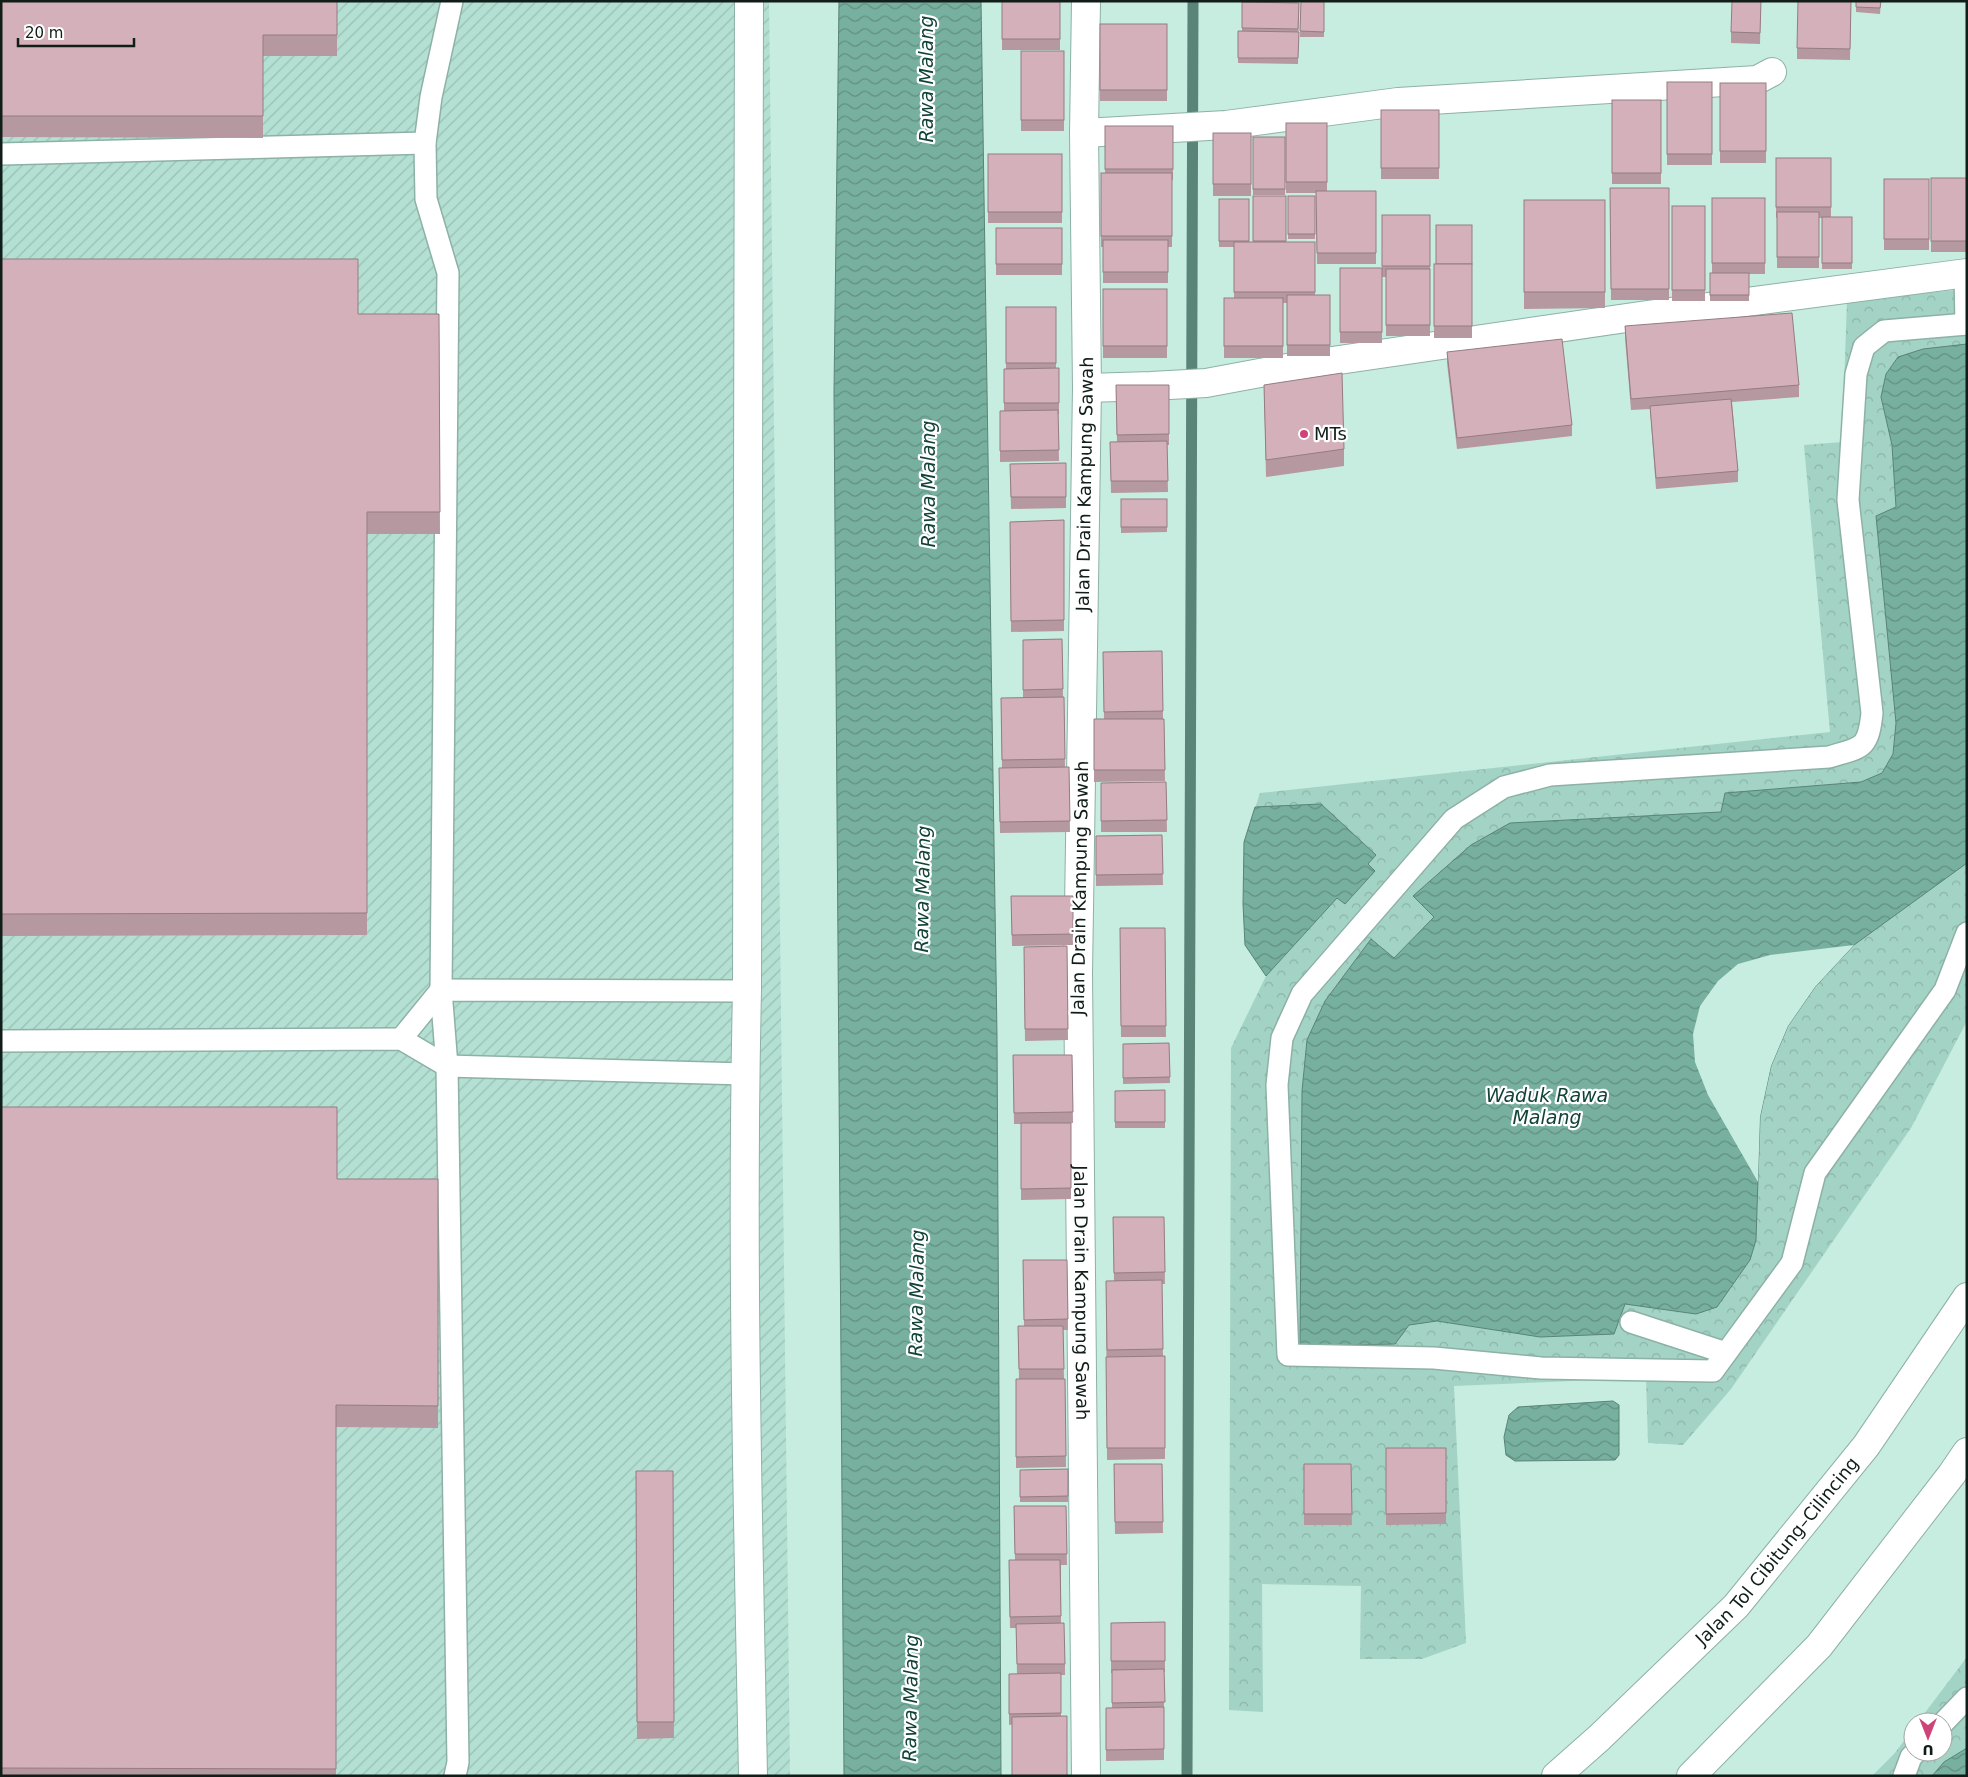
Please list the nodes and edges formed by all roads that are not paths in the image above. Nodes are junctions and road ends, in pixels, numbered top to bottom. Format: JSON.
{"nodes":[{"id":1,"x":452,"y":1,"type":"edge"},
{"id":2,"x":749,"y":1,"type":"edge"},
{"id":3,"x":1086,"y":1,"type":"edge"},
{"id":4,"x":1772,"y":72,"type":"dead end"},
{"id":5,"x":1084,"y":133,"type":"junction"},
{"id":6,"x":426,"y":143,"type":"junction"},
{"id":7,"x":1,"y":154,"type":"edge"},
{"id":8,"x":1966,"y":273,"type":"edge"},
{"id":9,"x":1966,"y":324,"type":"edge"},
{"id":10,"x":1087,"y":388,"type":"junction"},
{"id":11,"x":1967,"y":933,"type":"edge"},
{"id":12,"x":442,"y":990,"type":"junction"},
{"id":13,"x":747,"y":991,"type":"junction"},
{"id":14,"x":401,"y":1039,"type":"junction"},
{"id":15,"x":1,"y":1041,"type":"edge"},
{"id":16,"x":447,"y":1066,"type":"junction"},
{"id":17,"x":746,"y":1074,"type":"junction"},
{"id":18,"x":1967,"y":1297,"type":"edge"},
{"id":19,"x":1632,"y":1322,"type":"dead end"},
{"id":20,"x":1726,"y":1353,"type":"junction"},
{"id":21,"x":1967,"y":1452,"type":"edge"},
{"id":22,"x":1967,"y":1698,"type":"edge"},
{"id":23,"x":1953,"y":1713,"type":"edge"},
{"id":24,"x":1909,"y":1762,"type":"edge"},
{"id":25,"x":455,"y":1776,"type":"edge"},
{"id":26,"x":753,"y":1776,"type":"edge"},
{"id":27,"x":1086,"y":1776,"type":"edge"},
{"id":28,"x":1556,"y":1776,"type":"edge"},
{"id":29,"x":1690,"y":1776,"type":"edge"},
{"id":30,"x":1904,"y":1776,"type":"edge"}],
"edges":[{"from":1,"to":6,"type":"lane"},
{"from":2,"to":13,"type":"main road"},
{"from":3,"to":5,"type":"main road","name":"Jalan Drain Kampung Sawah"},
{"from":4,"to":5,"type":"main road"},
{"from":5,"to":10,"type":"main road","name":"Jalan Drain Kampung Sawah"},
{"from":6,"to":7,"type":"lane"},
{"from":6,"to":12,"type":"lane"},
{"from":8,"to":9,"type":"lane"},
{"from":8,"to":10,"type":"main road"},
{"from":9,"to":20,"type":"lane"},
{"from":10,"to":27,"type":"main road","name":"Jalan Drain Kampung Sawah"},
{"from":11,"to":20,"type":"lane"},
{"from":12,"to":13,"type":"lane"},
{"from":12,"to":14,"type":"lane"},
{"from":12,"to":16,"type":"lane"},
{"from":13,"to":17,"type":"main road"},
{"from":14,"to":15,"type":"lane"},
{"from":14,"to":16,"type":"lane"},
{"from":16,"to":17,"type":"lane"},
{"from":16,"to":25,"type":"lane"},
{"from":17,"to":26,"type":"main road"},
{"from":18,"to":28,"type":"main road","name":"Jalan Tol Cibitung–Cilincing"},
{"from":19,"to":20,"type":"lane"},
{"from":21,"to":29,"type":"main road"},
{"from":22,"to":23,"type":"lane"},
{"from":24,"to":30,"type":"lane"}]}
